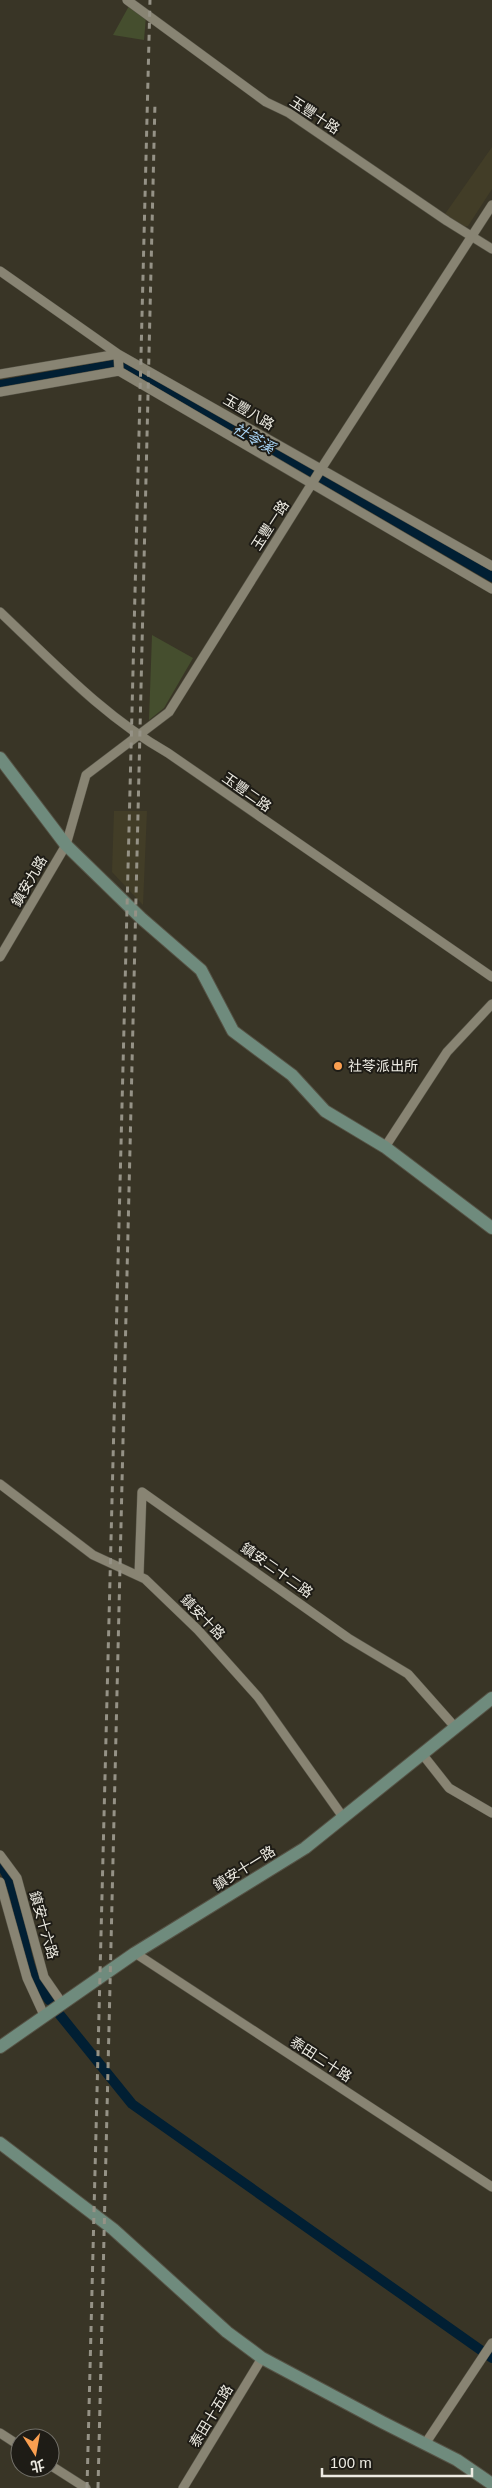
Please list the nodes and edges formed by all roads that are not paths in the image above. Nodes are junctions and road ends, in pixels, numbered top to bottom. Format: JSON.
{"nodes":[{"id":1,"x":127,"y":0,"type":"edge"},
{"id":2,"x":492,"y":205,"type":"edge"},
{"id":3,"x":473,"y":236,"type":"junction"},
{"id":4,"x":492,"y":249,"type":"edge"},
{"id":5,"x":0,"y":271,"type":"edge"},
{"id":6,"x":118,"y":362,"type":"junction"},
{"id":7,"x":0,"y":374,"type":"edge"},
{"id":8,"x":0,"y":392,"type":"edge"},
{"id":9,"x":317,"y":476,"type":"junction"},
{"id":10,"x":492,"y":566,"type":"edge"},
{"id":11,"x":492,"y":589,"type":"edge"},
{"id":12,"x":0,"y":612,"type":"edge"},
{"id":13,"x":136,"y":735,"type":"junction"},
{"id":14,"x":0,"y":758,"type":"edge"},
{"id":15,"x":66,"y":845,"type":"junction"},
{"id":16,"x":0,"y":957,"type":"edge"},
{"id":17,"x":492,"y":977,"type":"edge"},
{"id":18,"x":492,"y":1004,"type":"edge"},
{"id":19,"x":385,"y":1147,"type":"junction"},
{"id":20,"x":492,"y":1228,"type":"edge"},
{"id":21,"x":0,"y":1484,"type":"edge"},
{"id":22,"x":139,"y":1575,"type":"junction"},
{"id":23,"x":492,"y":1698,"type":"edge"},
{"id":24,"x":455,"y":1727,"type":"junction"},
{"id":25,"x":423,"y":1755,"type":"junction"},
{"id":26,"x":492,"y":1813,"type":"edge"},
{"id":27,"x":343,"y":1817,"type":"junction"},
{"id":28,"x":0,"y":1855,"type":"edge"},
{"id":29,"x":0,"y":1882,"type":"edge"},
{"id":30,"x":135,"y":1953,"type":"junction"},
{"id":31,"x":62,"y":2003,"type":"junction"},
{"id":32,"x":44,"y":2015,"type":"junction"},
{"id":33,"x":0,"y":2047,"type":"edge"},
{"id":34,"x":0,"y":2143,"type":"edge"},
{"id":35,"x":492,"y":2187,"type":"edge"},
{"id":36,"x":490,"y":2346,"type":"edge"},
{"id":37,"x":262,"y":2358,"type":"junction"},
{"id":38,"x":425,"y":2444,"type":"junction"},
{"id":39,"x":60,"y":2471,"type":"edge"},
{"id":40,"x":492,"y":2484,"type":"edge"},
{"id":41,"x":86,"y":2488,"type":"edge"},
{"id":42,"x":183,"y":2488,"type":"edge"}],
"edges":[{"from":1,"to":3,"type":"street","name":"玉豐十路"},
{"from":2,"to":3,"type":"street","name":"玉豐一路"},
{"from":3,"to":4,"type":"street","name":"玉豐十路"},
{"from":3,"to":9,"type":"street","name":"玉豐一路"},
{"from":5,"to":6,"type":"street","name":"玉豐八路"},
{"from":6,"to":7,"type":"street"},
{"from":6,"to":8,"type":"street"},
{"from":6,"to":9,"type":"street","name":"玉豐八路"},
{"from":6,"to":9,"type":"street"},
{"from":9,"to":10,"type":"street","name":"玉豐八路"},
{"from":9,"to":11,"type":"street"},
{"from":9,"to":13,"type":"street","name":"玉豐一路"},
{"from":12,"to":13,"type":"street","name":"玉豐二路"},
{"from":13,"to":15,"type":"street","name":"玉豐一路"},
{"from":13,"to":17,"type":"street","name":"玉豐二路"},
{"from":14,"to":15,"type":"street"},
{"from":15,"to":16,"type":"street","name":"鎮安九路"},
{"from":15,"to":19,"type":"street"},
{"from":18,"to":19,"type":"street"},
{"from":19,"to":20,"type":"street"},
{"from":21,"to":22,"type":"street","name":"鎮安十路"},
{"from":22,"to":24,"type":"street","name":"鎮安二十二路"},
{"from":22,"to":27,"type":"street","name":"鎮安十路"},
{"from":23,"to":24,"type":"street","name":"鎮安十一路"},
{"from":24,"to":25,"type":"street","name":"鎮安十一路"},
{"from":25,"to":26,"type":"street"},
{"from":25,"to":27,"type":"street","name":"鎮安十一路"},
{"from":27,"to":30,"type":"street","name":"鎮安十一路"},
{"from":28,"to":31,"type":"street","name":"鎮安十六路"},
{"from":29,"to":32,"type":"street"},
{"from":30,"to":31,"type":"street","name":"鎮安十一路"},
{"from":30,"to":35,"type":"street","name":"泰田二十路"},
{"from":31,"to":32,"type":"street","name":"鎮安十一路"},
{"from":32,"to":33,"type":"street","name":"鎮安十一路"},
{"from":34,"to":37,"type":"street"},
{"from":36,"to":38,"type":"street"},
{"from":37,"to":38,"type":"street"},
{"from":37,"to":42,"type":"street","name":"泰田十五路"},
{"from":38,"to":40,"type":"street"},
{"from":39,"to":41,"type":"street"}]}
